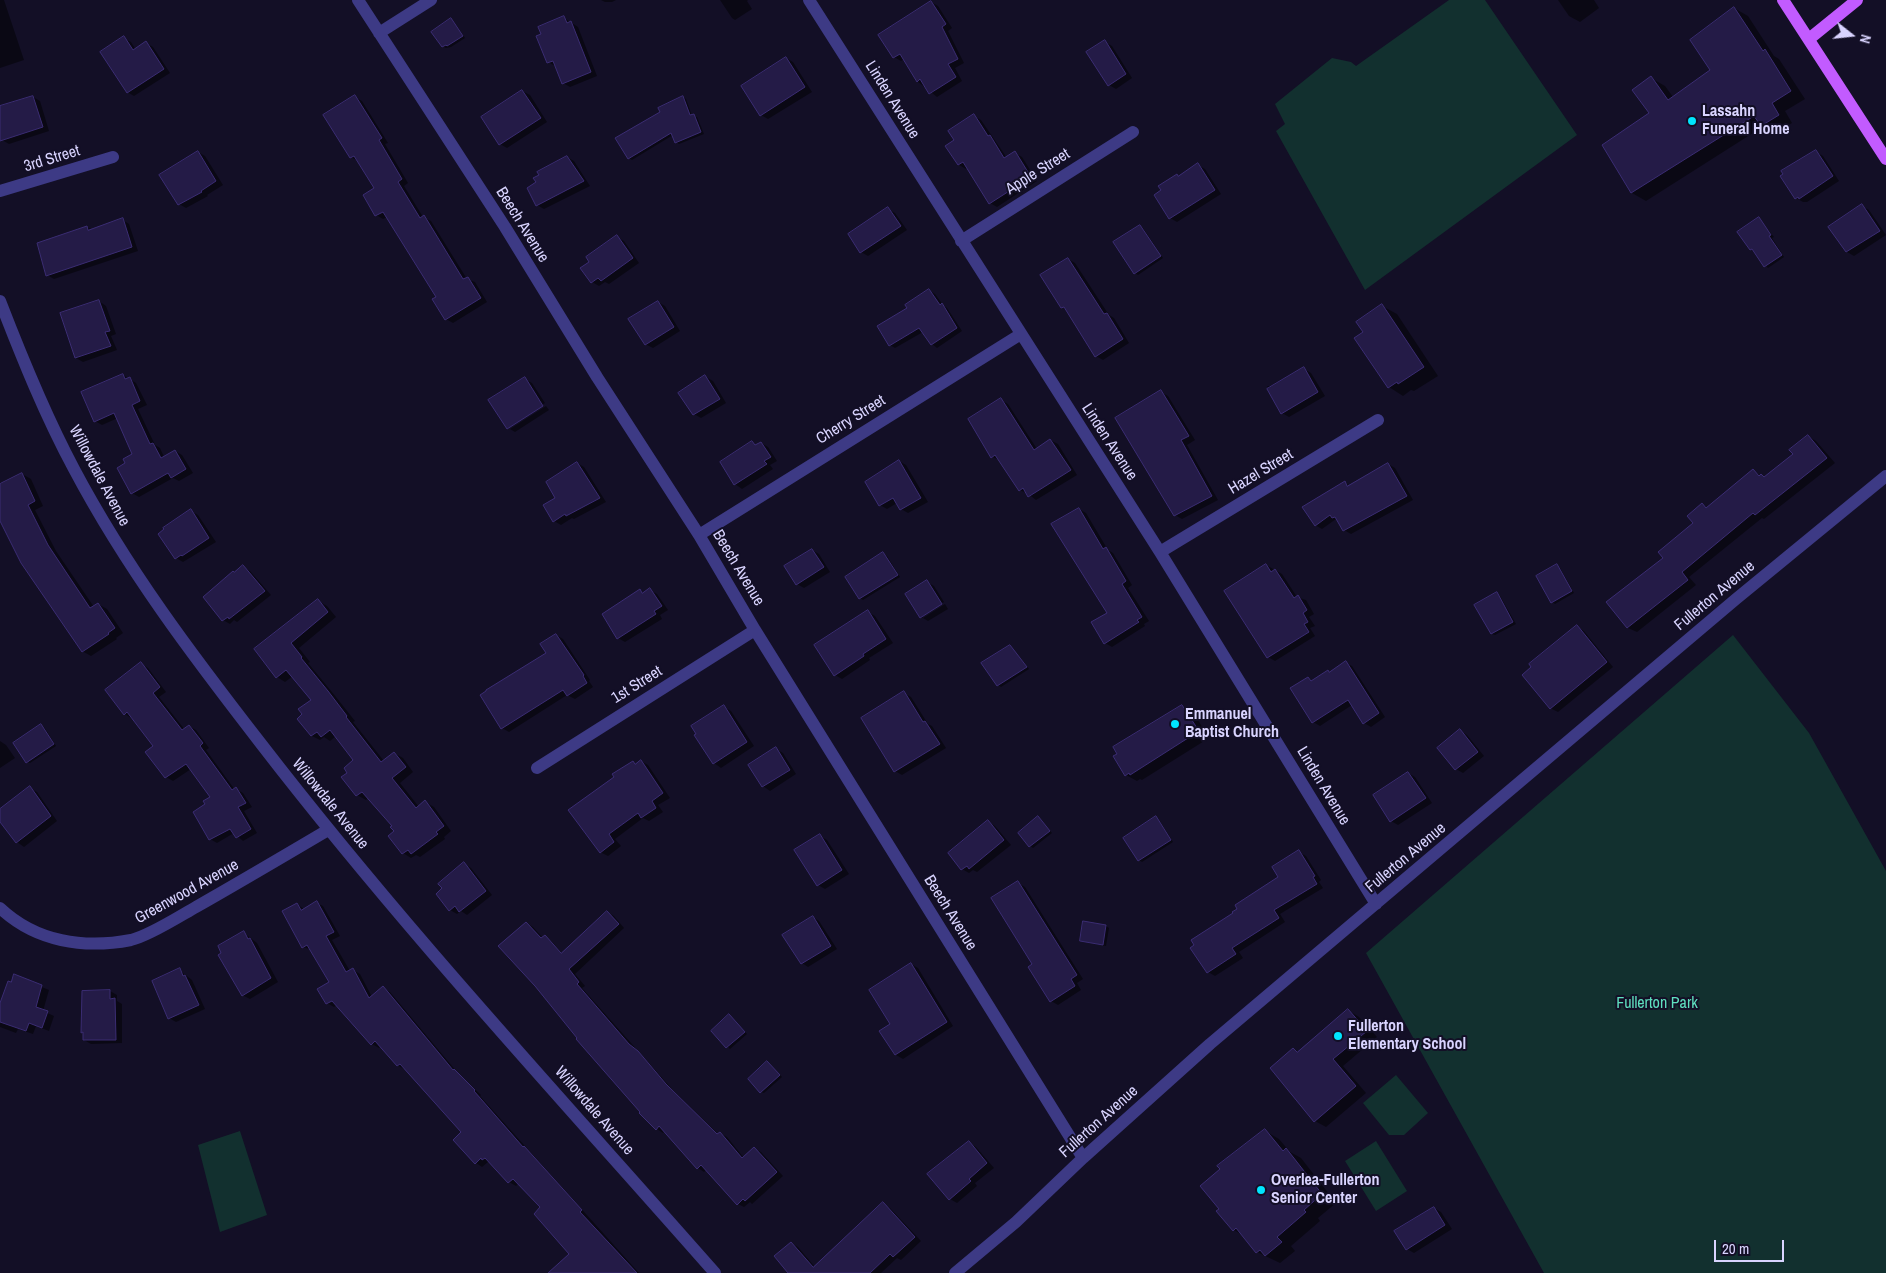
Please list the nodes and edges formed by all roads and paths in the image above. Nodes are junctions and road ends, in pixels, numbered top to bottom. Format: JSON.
{"nodes":[{"id":1,"x":358,"y":0,"type":"edge"},
{"id":2,"x":431,"y":0,"type":"edge"},
{"id":3,"x":809,"y":0,"type":"edge"},
{"id":4,"x":1784,"y":0,"type":"edge"},
{"id":5,"x":1857,"y":0,"type":"edge"},
{"id":6,"x":379,"y":33,"type":"junction"},
{"id":7,"x":1809,"y":39,"type":"junction"},
{"id":8,"x":1133,"y":132,"type":"dead end"},
{"id":9,"x":113,"y":157,"type":"dead end"},
{"id":10,"x":1886,"y":158,"type":"edge"},
{"id":11,"x":0,"y":191,"type":"edge"},
{"id":12,"x":961,"y":241,"type":"junction"},
{"id":13,"x":0,"y":301,"type":"edge"},
{"id":14,"x":1021,"y":334,"type":"junction"},
{"id":15,"x":1378,"y":420,"type":"dead end"},
{"id":16,"x":1886,"y":476,"type":"edge"},
{"id":17,"x":699,"y":535,"type":"junction"},
{"id":18,"x":1160,"y":552,"type":"junction"},
{"id":19,"x":755,"y":630,"type":"junction"},
{"id":20,"x":537,"y":768,"type":"dead end"},
{"id":21,"x":328,"y":830,"type":"junction"},
{"id":22,"x":1376,"y":904,"type":"junction"},
{"id":23,"x":0,"y":908,"type":"edge"},
{"id":24,"x":1083,"y":1158,"type":"junction"},
{"id":25,"x":715,"y":1273,"type":"edge"},
{"id":26,"x":955,"y":1273,"type":"edge"}],
"edges":[{"from":1,"to":6,"type":"street","name":"Beech Avenue"},
{"from":2,"to":6,"type":"street"},
{"from":3,"to":12,"type":"street","name":"Linden Avenue"},
{"from":4,"to":7,"type":"main road"},
{"from":5,"to":7,"type":"main road"},
{"from":6,"to":17,"type":"street","name":"Beech Avenue"},
{"from":7,"to":10,"type":"main road"},
{"from":8,"to":12,"type":"street","name":"Apple Street"},
{"from":9,"to":11,"type":"street","name":"3rd Street"},
{"from":12,"to":14,"type":"street","name":"Linden Avenue"},
{"from":13,"to":21,"type":"street","name":"Willowdale Avenue"},
{"from":14,"to":17,"type":"street","name":"Cherry Street"},
{"from":14,"to":18,"type":"street","name":"Linden Avenue"},
{"from":15,"to":18,"type":"street","name":"Hazel Street"},
{"from":16,"to":22,"type":"street","name":"Fullerton Avenue"},
{"from":17,"to":19,"type":"street","name":"Beech Avenue"},
{"from":18,"to":22,"type":"street","name":"Linden Avenue"},
{"from":19,"to":20,"type":"street","name":"1st Street"},
{"from":19,"to":24,"type":"street","name":"Beech Avenue"},
{"from":21,"to":23,"type":"street","name":"Greenwood Avenue"},
{"from":21,"to":25,"type":"street","name":"Willowdale Avenue"},
{"from":22,"to":24,"type":"street","name":"Fullerton Avenue"},
{"from":24,"to":26,"type":"street","name":"Fullerton Avenue"}]}
